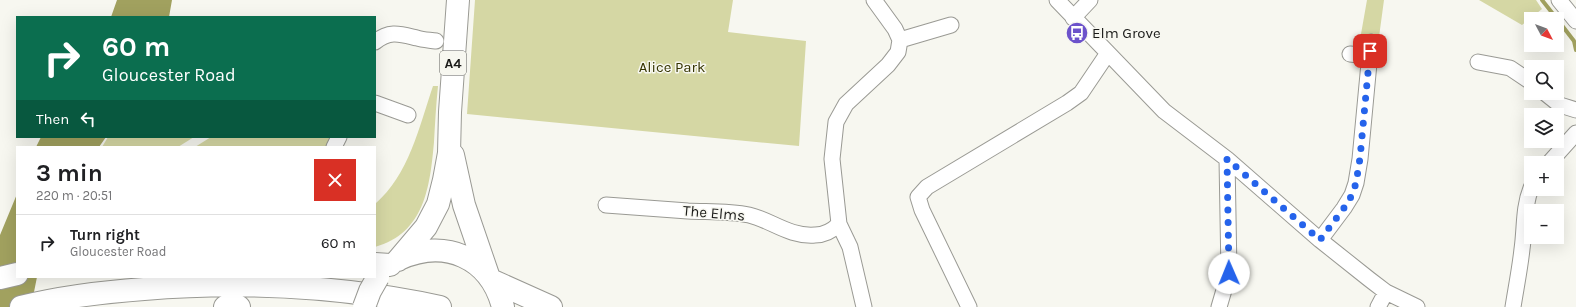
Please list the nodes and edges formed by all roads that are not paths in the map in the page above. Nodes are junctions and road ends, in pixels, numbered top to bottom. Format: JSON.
{"nodes":[{"id":1,"x":458,"y":0,"type":"edge"},
{"id":2,"x":874,"y":0,"type":"edge"},
{"id":3,"x":1057,"y":0,"type":"edge"},
{"id":4,"x":1090,"y":0,"type":"edge"},
{"id":5,"x":1559,"y":0,"type":"edge"},
{"id":6,"x":1073,"y":18,"type":"junction"},
{"id":7,"x":1576,"y":21,"type":"edge"},
{"id":8,"x":951,"y":25,"type":"dead end"},
{"id":9,"x":455,"y":31,"type":"junction"},
{"id":10,"x":900,"y":40,"type":"junction"},
{"id":11,"x":376,"y":41,"type":"edge"},
{"id":12,"x":436,"y":41,"type":"junction"},
{"id":13,"x":1108,"y":53,"type":"junction"},
{"id":14,"x":1350,"y":54,"type":"dead end"},
{"id":15,"x":454,"y":56,"type":"junction"},
{"id":16,"x":1478,"y":62,"type":"dead end"},
{"id":17,"x":1524,"y":77,"type":"edge"},
{"id":18,"x":1554,"y":100,"type":"edge"},
{"id":19,"x":376,"y":103,"type":"edge"},
{"id":20,"x":1576,"y":110,"type":"edge"},
{"id":21,"x":408,"y":115,"type":"dead end"},
{"id":22,"x":1576,"y":133,"type":"edge"},
{"id":23,"x":450,"y":138,"type":"junction"},
{"id":24,"x":1555,"y":156,"type":"edge"},
{"id":25,"x":1227,"y":159,"type":"junction"},
{"id":26,"x":1527,"y":196,"type":"edge"},
{"id":27,"x":606,"y":205,"type":"dead end"},
{"id":28,"x":839,"y":224,"type":"junction"},
{"id":29,"x":1320,"y":240,"type":"junction"},
{"id":30,"x":385,"y":266,"type":"edge"},
{"id":31,"x":16,"y":274,"type":"edge"},
{"id":32,"x":0,"y":278,"type":"edge"},
{"id":33,"x":491,"y":278,"type":"junction"},
{"id":34,"x":1386,"y":292,"type":"junction"},
{"id":35,"x":21,"y":307,"type":"edge"},
{"id":36,"x":225,"y":307,"type":"edge"},
{"id":37,"x":239,"y":307,"type":"edge"},
{"id":38,"x":364,"y":307,"type":"edge"},
{"id":39,"x":440,"y":307,"type":"edge"},
{"id":40,"x":503,"y":307,"type":"edge"},
{"id":41,"x":551,"y":307,"type":"edge"},
{"id":42,"x":864,"y":307,"type":"edge"},
{"id":43,"x":970,"y":307,"type":"edge"},
{"id":44,"x":1219,"y":307,"type":"edge"},
{"id":45,"x":1378,"y":307,"type":"edge"},
{"id":46,"x":1417,"y":307,"type":"edge"},
{"id":47,"x":1513,"y":307,"type":"edge"}],
"edges":[{"from":1,"to":9,"type":"highway","number":"A4"},
{"from":2,"to":10,"type":"street"},
{"from":3,"to":6,"type":"street"},
{"from":4,"to":6,"type":"street"},
{"from":5,"to":7,"type":"street"},
{"from":6,"to":13,"type":"street"},
{"from":8,"to":10,"type":"street"},
{"from":9,"to":12,"type":"street"},
{"from":9,"to":15,"type":"highway","number":"A4"},
{"from":10,"to":28,"type":"street"},
{"from":11,"to":12,"type":"street"},
{"from":12,"to":15,"type":"street"},
{"from":13,"to":25,"type":"street"},
{"from":13,"to":43,"type":"street"},
{"from":14,"to":29,"type":"street"},
{"from":15,"to":23,"type":"highway","number":"A4"},
{"from":16,"to":17,"type":"street"},
{"from":18,"to":20,"type":"street"},
{"from":19,"to":21,"type":"street"},
{"from":22,"to":24,"type":"street"},
{"from":23,"to":30,"type":"highway","number":"A4"},
{"from":23,"to":33,"type":"highway","number":"A4"},
{"from":25,"to":29,"type":"street"},
{"from":25,"to":44,"type":"street"},
{"from":26,"to":47,"type":"street"},
{"from":27,"to":28,"type":"street","name":"The Elms"},
{"from":28,"to":42,"type":"street"},
{"from":29,"to":34,"type":"street"},
{"from":30,"to":33,"type":"highway","number":"A4"},
{"from":30,"to":38,"type":"highway","number":"A4","bridge":true},
{"from":31,"to":32,"type":"highway"},
{"from":33,"to":40,"type":"highway","number":"A4"},
{"from":33,"to":41,"type":"highway"},
{"from":34,"to":45,"type":"street"},
{"from":34,"to":46,"type":"street"},
{"from":35,"to":39,"type":"highway"},
{"from":36,"to":37,"type":"highway"}]}
